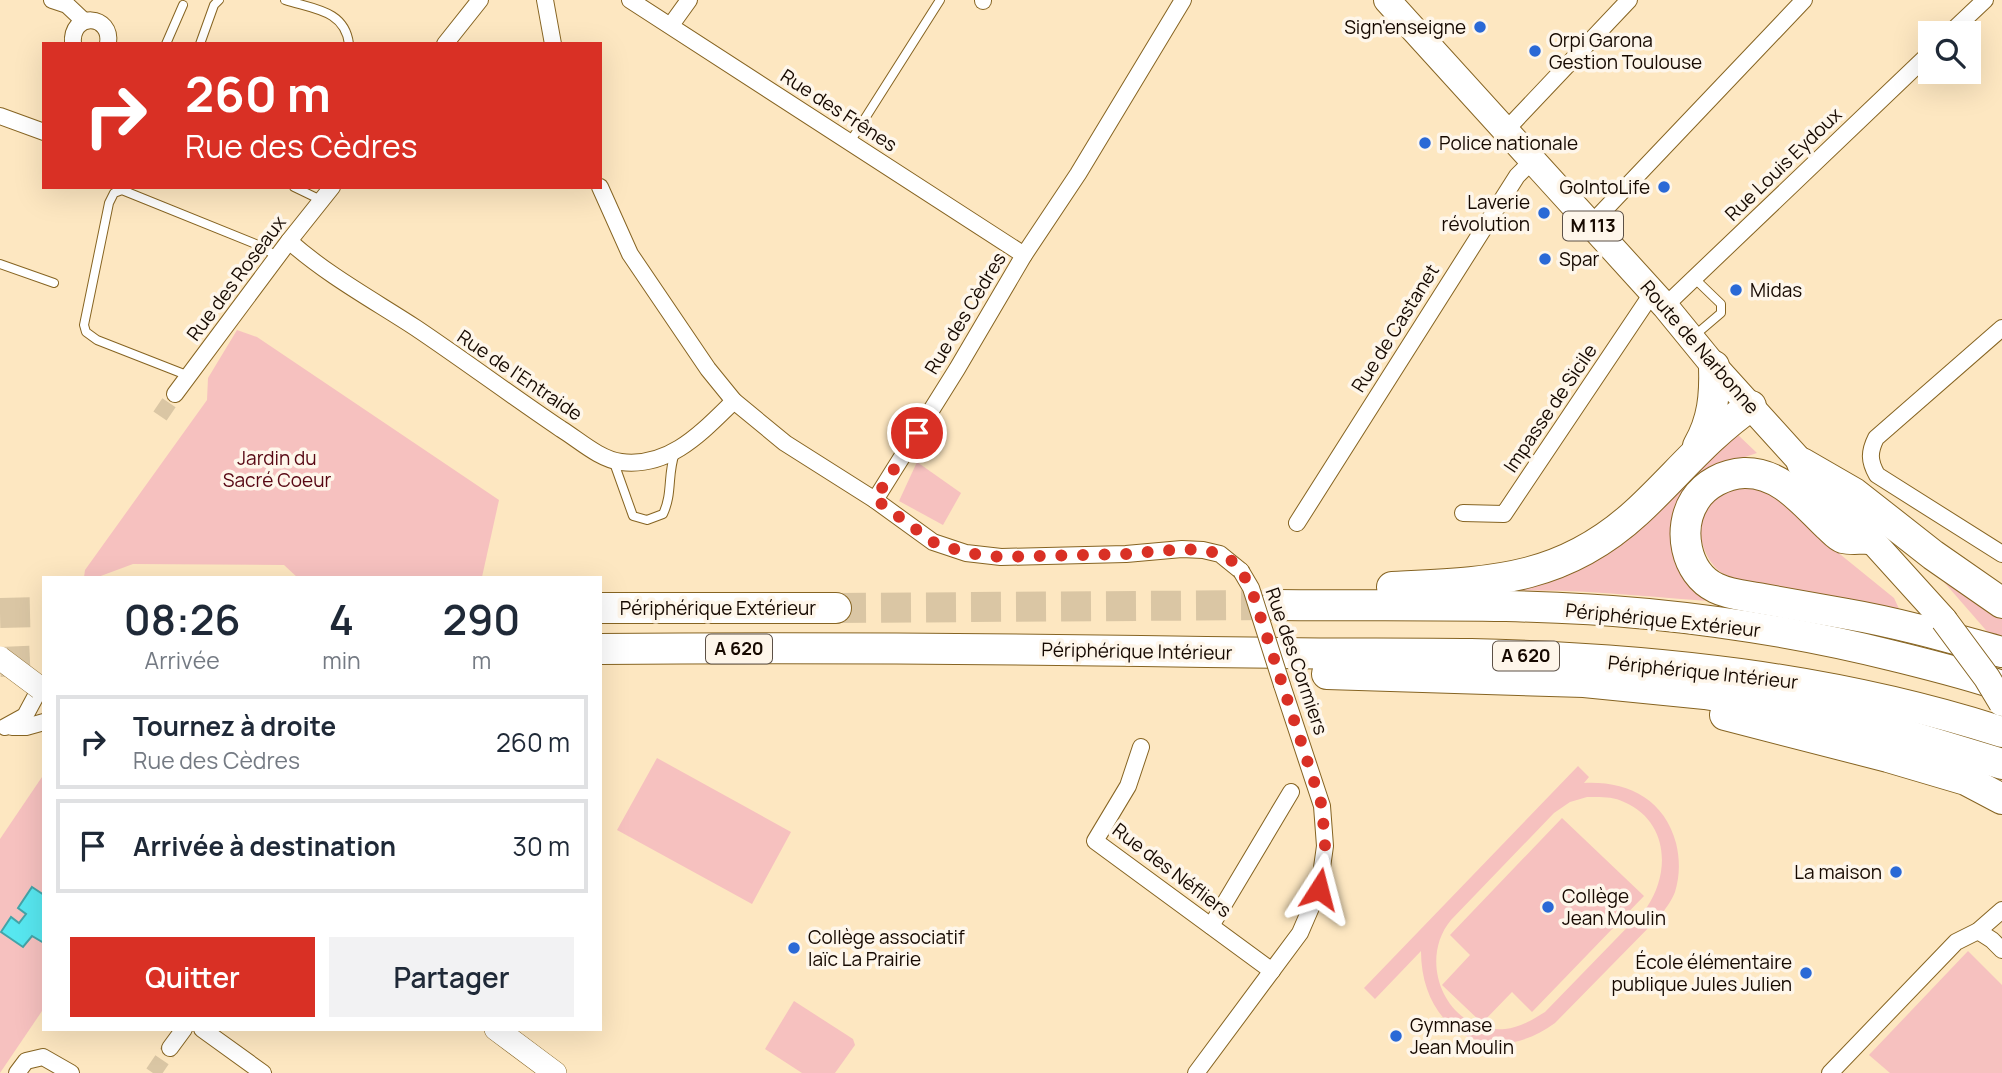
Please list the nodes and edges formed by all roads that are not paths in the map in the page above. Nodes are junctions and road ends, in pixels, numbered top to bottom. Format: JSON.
{"nodes":[{"id":1,"x":52,"y":0,"type":"edge"},
{"id":2,"x":219,"y":0,"type":"edge"},
{"id":3,"x":285,"y":0,"type":"edge"},
{"id":4,"x":480,"y":0,"type":"edge"},
{"id":5,"x":545,"y":0,"type":"edge"},
{"id":6,"x":630,"y":0,"type":"edge"},
{"id":7,"x":689,"y":0,"type":"edge"},
{"id":8,"x":940,"y":0,"type":"edge"},
{"id":9,"x":1183,"y":0,"type":"edge"},
{"id":10,"x":1387,"y":0,"type":"edge"},
{"id":11,"x":1629,"y":0,"type":"edge"},
{"id":12,"x":1804,"y":0,"type":"edge"},
{"id":13,"x":1985,"y":0,"type":"edge"},
{"id":14,"x":183,"y":5,"type":"dead end"},
{"id":15,"x":84,"y":21,"type":"junction"},
{"id":16,"x":1963,"y":21,"type":"edge"},
{"id":17,"x":671,"y":25,"type":"junction"},
{"id":18,"x":72,"y":42,"type":"edge"},
{"id":19,"x":108,"y":42,"type":"edge"},
{"id":20,"x":167,"y":42,"type":"edge"},
{"id":21,"x":201,"y":42,"type":"edge"},
{"id":22,"x":349,"y":42,"type":"edge"},
{"id":23,"x":447,"y":42,"type":"edge"},
{"id":24,"x":554,"y":42,"type":"edge"},
{"id":25,"x":1918,"y":63,"type":"edge"},
{"id":26,"x":0,"y":116,"type":"edge"},
{"id":27,"x":1506,"y":130,"type":"junction"},
{"id":28,"x":42,"y":131,"type":"edge"},
{"id":29,"x":850,"y":142,"type":"junction"},
{"id":30,"x":1533,"y":160,"type":"junction"},
{"id":31,"x":303,"y":189,"type":"edge"},
{"id":32,"x":601,"y":189,"type":"edge"},
{"id":33,"x":326,"y":194,"type":"edge"},
{"id":34,"x":1591,"y":224,"type":"junction"},
{"id":35,"x":289,"y":241,"type":"junction"},
{"id":36,"x":1024,"y":255,"type":"junction"},
{"id":37,"x":276,"y":257,"type":"junction"},
{"id":38,"x":0,"y":264,"type":"edge"},
{"id":39,"x":1694,"y":278,"type":"junction"},
{"id":40,"x":54,"y":283,"type":"dead end"},
{"id":41,"x":1659,"y":299,"type":"junction"},
{"id":42,"x":2002,"y":328,"type":"edge"},
{"id":43,"x":1692,"y":338,"type":"junction"},
{"id":44,"x":1714,"y":366,"type":"junction"},
{"id":45,"x":189,"y":376,"type":"junction"},
{"id":46,"x":175,"y":394,"type":"tunnel mouth"},
{"id":47,"x":734,"y":401,"type":"junction"},
{"id":48,"x":1751,"y":406,"type":"junction"},
{"id":49,"x":675,"y":453,"type":"junction"},
{"id":50,"x":1692,"y":457,"type":"junction"},
{"id":51,"x":612,"y":459,"type":"junction"},
{"id":52,"x":1802,"y":463,"type":"junction"},
{"id":53,"x":875,"y":499,"type":"junction"},
{"id":54,"x":1463,"y":513,"type":"dead end"},
{"id":55,"x":1297,"y":523,"type":"dead end"},
{"id":56,"x":1870,"y":539,"type":"junction"},
{"id":57,"x":2002,"y":554,"type":"edge"},
{"id":58,"x":2002,"y":603,"type":"edge"},
{"id":59,"x":602,"y":608,"type":"edge"},
{"id":60,"x":836,"y":608,"type":"tunnel mouth"},
{"id":61,"x":602,"y":649,"type":"edge"},
{"id":62,"x":1043,"y":649,"type":"junction"},
{"id":63,"x":2002,"y":652,"type":"edge"},
{"id":64,"x":0,"y":658,"type":"edge"},
{"id":65,"x":1584,"y":682,"type":"junction"},
{"id":66,"x":2002,"y":686,"type":"edge"},
{"id":67,"x":42,"y":689,"type":"edge"},
{"id":68,"x":2002,"y":703,"type":"edge"},
{"id":69,"x":42,"y":723,"type":"edge"},
{"id":70,"x":2,"y":727,"type":"edge"},
{"id":71,"x":2002,"y":732,"type":"edge"},
{"id":72,"x":1141,"y":747,"type":"dead end"},
{"id":73,"x":2002,"y":764,"type":"edge"},
{"id":74,"x":1291,"y":792,"type":"dead end"},
{"id":75,"x":2002,"y":799,"type":"edge"},
{"id":76,"x":2002,"y":910,"type":"edge"},
{"id":77,"x":1211,"y":926,"type":"junction"},
{"id":78,"x":1978,"y":931,"type":"junction"},
{"id":79,"x":2002,"y":950,"type":"edge"},
{"id":80,"x":1272,"y":971,"type":"junction"},
{"id":81,"x":183,"y":1031,"type":"edge"},
{"id":82,"x":205,"y":1031,"type":"edge"},
{"id":83,"x":499,"y":1031,"type":"edge"},
{"id":84,"x":170,"y":1048,"type":"tunnel mouth"},
{"id":85,"x":17,"y":1073,"type":"edge"},
{"id":86,"x":71,"y":1073,"type":"edge"},
{"id":87,"x":263,"y":1073,"type":"edge"},
{"id":88,"x":555,"y":1073,"type":"edge"},
{"id":89,"x":1196,"y":1073,"type":"edge"},
{"id":90,"x":1830,"y":1073,"type":"edge"}],
"edges":[{"from":1,"to":15,"type":"street"},
{"from":2,"to":21,"type":"lane"},
{"from":3,"to":22,"type":"lane"},
{"from":4,"to":23,"type":"street"},
{"from":5,"to":24,"type":"street"},
{"from":6,"to":17,"type":"street","name":"Rue des Frênes"},
{"from":7,"to":17,"type":"street"},
{"from":8,"to":29,"type":"lane"},
{"from":9,"to":36,"type":"street","name":"Rue des Cèdres"},
{"from":10,"to":27,"type":"main road","name":"Route de Narbonne","number":"M 113"},
{"from":11,"to":27,"type":"street"},
{"from":12,"to":34,"type":"street"},
{"from":13,"to":16,"type":"street"},
{"from":14,"to":20,"type":"lane"},
{"from":15,"to":18,"type":"street"},
{"from":15,"to":19,"type":"street"},
{"from":17,"to":29,"type":"street","name":"Rue des Frênes"},
{"from":25,"to":39,"type":"street","name":"Rue Louis Eydoux"},
{"from":26,"to":28,"type":"street"},
{"from":27,"to":30,"type":"main road","name":"Route de Narbonne","number":"M 113"},
{"from":29,"to":36,"type":"street","name":"Rue des Frênes"},
{"from":30,"to":34,"type":"main road","name":"Route de Narbonne","number":"M 113"},
{"from":30,"to":55,"type":"street","name":"Rue de Castanet"},
{"from":31,"to":33,"type":"lane"},
{"from":32,"to":47,"type":"street"},
{"from":33,"to":35,"type":"street","name":"Rue des Roseaux"},
{"from":34,"to":41,"type":"main road","name":"Route de Narbonne","number":"M 113"},
{"from":35,"to":37,"type":"street","name":"Rue des Roseaux"},
{"from":35,"to":51,"type":"street","name":"Rue de l'Entraide"},
{"from":36,"to":53,"type":"street","name":"Rue des Cèdres"},
{"from":37,"to":45,"type":"street","name":"Rue des Roseaux"},
{"from":37,"to":45,"type":"lane"},
{"from":38,"to":40,"type":"lane"},
{"from":39,"to":41,"type":"street","name":"Rue Louis Eydoux"},
{"from":39,"to":43,"type":"lane"},
{"from":41,"to":43,"type":"main road","name":"Route de Narbonne","number":"M 113"},
{"from":41,"to":54,"type":"street","name":"Impasse de Sicile"},
{"from":42,"to":57,"type":"street"},
{"from":43,"to":44,"type":"main road","name":"Route de Narbonne","number":"M 113"},
{"from":44,"to":48,"type":"main road","name":"Route de Narbonne","number":"M 113"},
{"from":44,"to":50,"type":"highway"},
{"from":45,"to":46,"type":"street","name":"Rue des Roseaux"},
{"from":47,"to":49,"type":"street","name":"Rue de l'Entraide"},
{"from":47,"to":53,"type":"street"},
{"from":48,"to":50,"type":"highway"},
{"from":48,"to":52,"type":"main road","name":"Route de Narbonne","number":"M 113"},
{"from":49,"to":51,"type":"street","name":"Rue de l'Entraide"},
{"from":49,"to":51,"type":"lane"},
{"from":50,"to":66,"type":"highway","name":"Périphérique Extérieur"},
{"from":52,"to":56,"type":"main road","name":"Route de Narbonne","number":"M 113"},
{"from":52,"to":58,"type":"highway"},
{"from":53,"to":80,"type":"street","name":"Rue des Cormiers","bridge":true},
{"from":56,"to":63,"type":"highway"},
{"from":56,"to":68,"type":"main road","name":"Route de Narbonne","number":"M 113","bridge":true},
{"from":59,"to":60,"type":"highway","name":"Périphérique Extérieur","number":"A 620"},
{"from":61,"to":62,"type":"highway","name":"Périphérique Intérieur","number":"A 620"},
{"from":62,"to":65,"type":"highway"},
{"from":62,"to":71,"type":"highway","name":"Périphérique Intérieur","number":"A 620"},
{"from":64,"to":67,"type":"street","bridge":true},
{"from":65,"to":73,"type":"highway"},
{"from":65,"to":75,"type":"highway"},
{"from":67,"to":70,"type":"street"},
{"from":69,"to":70,"type":"street"},
{"from":72,"to":77,"type":"street","name":"Rue des Néfliers"},
{"from":74,"to":77,"type":"street"},
{"from":76,"to":78,"type":"street"},
{"from":77,"to":80,"type":"street","name":"Rue des Néfliers"},
{"from":78,"to":79,"type":"street"},
{"from":78,"to":90,"type":"street"},
{"from":80,"to":89,"type":"street","name":"Rue des Cormiers"},
{"from":81,"to":84,"type":"street"},
{"from":82,"to":87,"type":"street"},
{"from":83,"to":88,"type":"street"},
{"from":85,"to":86,"type":"street"}]}
